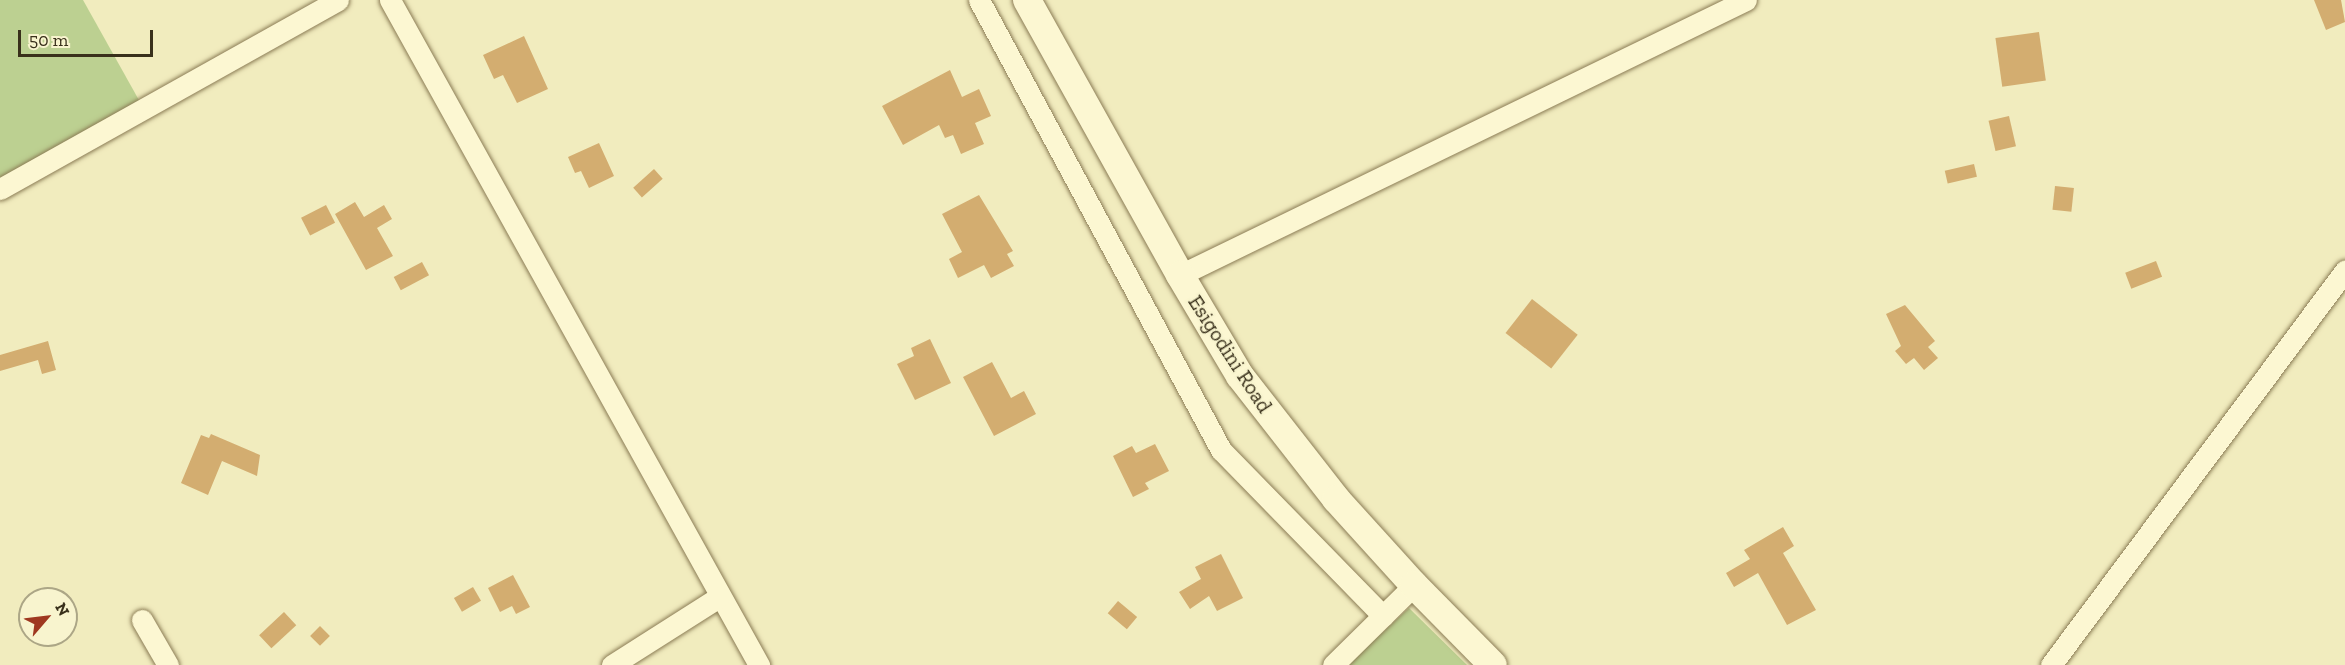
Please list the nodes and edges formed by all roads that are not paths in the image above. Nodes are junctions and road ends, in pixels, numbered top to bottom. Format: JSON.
{"nodes":[{"id":1,"x":338,"y":0,"type":"edge"},
{"id":2,"x":390,"y":0,"type":"edge"},
{"id":3,"x":979,"y":0,"type":"edge"},
{"id":4,"x":1027,"y":0,"type":"edge"},
{"id":5,"x":1746,"y":0,"type":"edge"},
{"id":6,"x":0,"y":189,"type":"edge"},
{"id":7,"x":2345,"y":270,"type":"edge"},
{"id":8,"x":1180,"y":275,"type":"junction"},
{"id":9,"x":1414,"y":585,"type":"junction"},
{"id":10,"x":719,"y":597,"type":"junction"},
{"id":11,"x":1383,"y":615,"type":"junction"},
{"id":12,"x":142,"y":620,"type":"dead end"},
{"id":13,"x":168,"y":665,"type":"edge"},
{"id":14,"x":612,"y":665,"type":"edge"},
{"id":15,"x":759,"y":665,"type":"edge"},
{"id":16,"x":1333,"y":665,"type":"edge"},
{"id":17,"x":1493,"y":665,"type":"edge"},
{"id":18,"x":2051,"y":665,"type":"edge"}],
"edges":[{"from":1,"to":6,"type":"street"},
{"from":2,"to":10,"type":"street"},
{"from":3,"to":11,"type":"street"},
{"from":4,"to":8,"type":"main road","name":"Esigodini Road"},
{"from":5,"to":8,"type":"street"},
{"from":7,"to":18,"type":"street"},
{"from":8,"to":9,"type":"main road","name":"Esigodini Road"},
{"from":9,"to":11,"type":"street"},
{"from":9,"to":17,"type":"main road","name":"Esigodini Road"},
{"from":10,"to":14,"type":"street"},
{"from":10,"to":15,"type":"street"},
{"from":11,"to":16,"type":"street"},
{"from":12,"to":13,"type":"street"}]}
